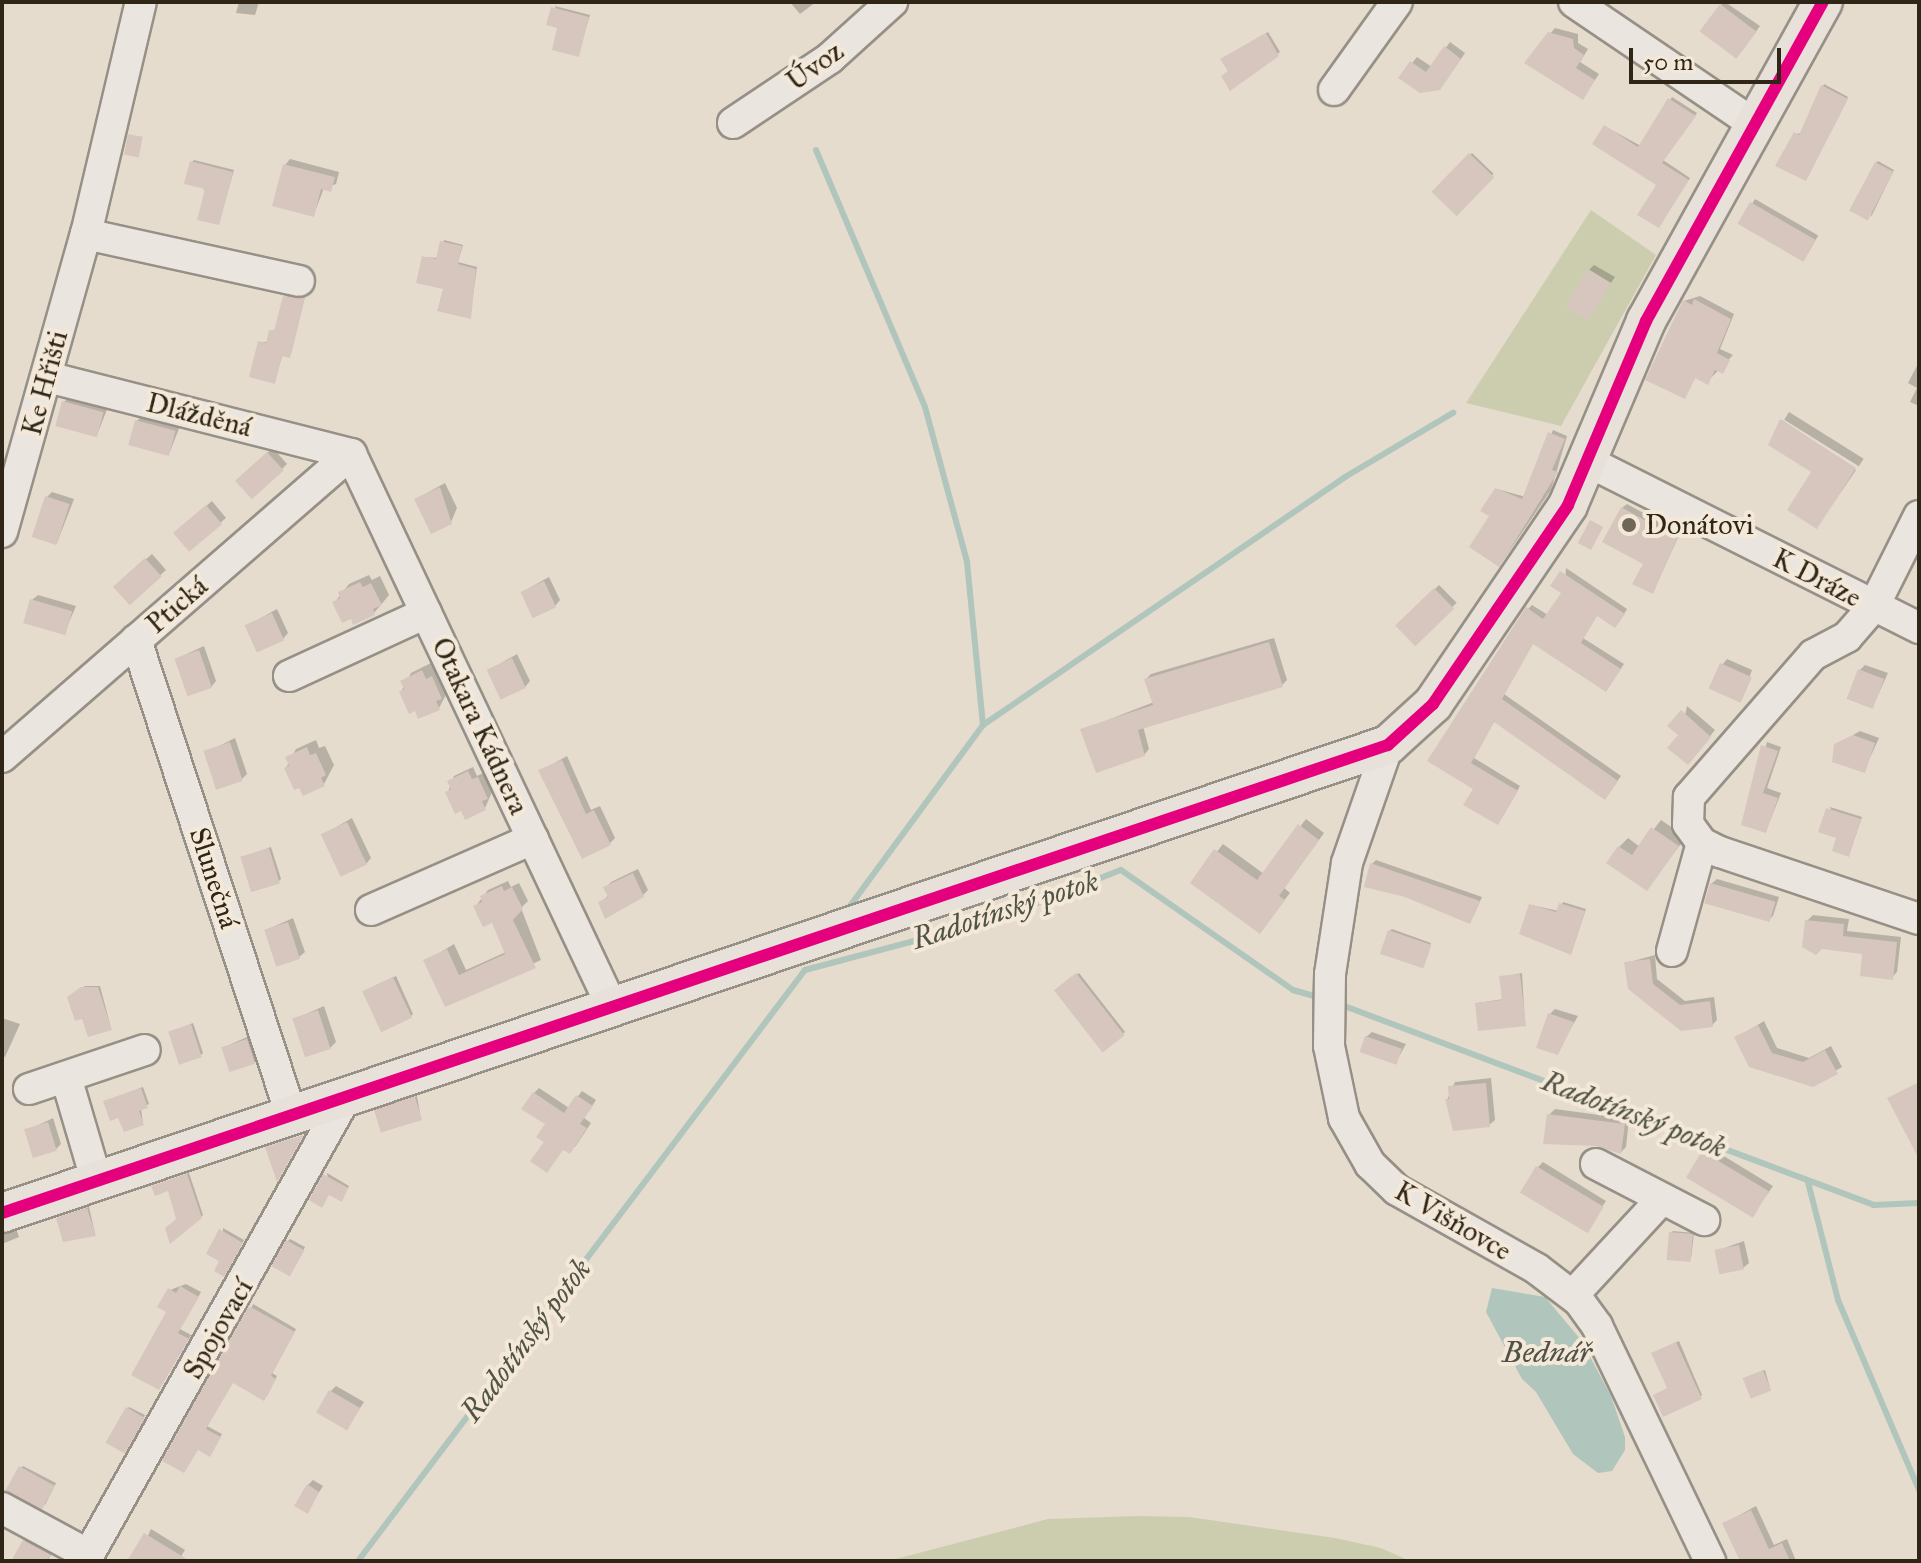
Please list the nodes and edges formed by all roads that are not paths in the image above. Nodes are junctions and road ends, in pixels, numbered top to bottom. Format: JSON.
{"nodes":[{"id":1,"x":141,"y":2,"type":"edge"},
{"id":2,"x":892,"y":2,"type":"edge"},
{"id":3,"x":1397,"y":2,"type":"edge"},
{"id":4,"x":1574,"y":2,"type":"edge"},
{"id":5,"x":1823,"y":2,"type":"edge"},
{"id":6,"x":1334,"y":90,"type":"dead end"},
{"id":7,"x":733,"y":123,"type":"dead end"},
{"id":8,"x":1754,"y":124,"type":"junction"},
{"id":9,"x":86,"y":234,"type":"junction"},
{"id":10,"x":299,"y":281,"type":"dead end"},
{"id":11,"x":47,"y":377,"type":"junction"},
{"id":12,"x":351,"y":454,"type":"junction"},
{"id":13,"x":1587,"y":461,"type":"junction"},
{"id":14,"x":1919,"y":516,"type":"edge"},
{"id":15,"x":2,"y":532,"type":"edge"},
{"id":16,"x":1874,"y":606,"type":"junction"},
{"id":17,"x":426,"y":613,"type":"junction"},
{"id":18,"x":1919,"y":628,"type":"edge"},
{"id":19,"x":136,"y":640,"type":"junction"},
{"id":20,"x":289,"y":676,"type":"dead end"},
{"id":21,"x":1388,"y":745,"type":"junction"},
{"id":22,"x":2,"y":757,"type":"edge"},
{"id":23,"x":533,"y":839,"type":"junction"},
{"id":24,"x":1702,"y":843,"type":"junction"},
{"id":25,"x":371,"y":910,"type":"dead end"},
{"id":26,"x":1919,"y":919,"type":"edge"},
{"id":27,"x":1672,"y":951,"type":"dead end"},
{"id":28,"x":612,"y":1007,"type":"junction"},
{"id":29,"x":145,"y":1050,"type":"dead end"},
{"id":30,"x":66,"y":1077,"type":"junction"},
{"id":31,"x":29,"y":1089,"type":"dead end"},
{"id":32,"x":347,"y":1095,"type":"junction"},
{"id":33,"x":291,"y":1115,"type":"junction"},
{"id":34,"x":1596,"y":1164,"type":"dead end"},
{"id":35,"x":97,"y":1182,"type":"junction"},
{"id":36,"x":1662,"y":1199,"type":"junction"},
{"id":37,"x":2,"y":1213,"type":"edge"},
{"id":38,"x":1704,"y":1220,"type":"dead end"},
{"id":39,"x":1573,"y":1295,"type":"junction"},
{"id":40,"x":2,"y":1508,"type":"edge"},
{"id":41,"x":87,"y":1558,"type":"edge"},
{"id":42,"x":1710,"y":1561,"type":"edge"}],
"edges":[{"from":1,"to":9,"type":"street","name":"Ke Hřišti"},
{"from":2,"to":7,"type":"street","name":"Úvoz"},
{"from":3,"to":6,"type":"street"},
{"from":4,"to":8,"type":"street"},
{"from":5,"to":8,"type":"main road"},
{"from":8,"to":13,"type":"main road"},
{"from":9,"to":10,"type":"street"},
{"from":9,"to":11,"type":"street","name":"Ke Hřišti"},
{"from":11,"to":12,"type":"street","name":"Dlážděná"},
{"from":11,"to":15,"type":"street","name":"Ke Hřišti"},
{"from":12,"to":17,"type":"street","name":"Otakara Kádnera"},
{"from":12,"to":19,"type":"street","name":"Ptická"},
{"from":13,"to":16,"type":"street","name":"K Dráze"},
{"from":13,"to":21,"type":"main road"},
{"from":14,"to":16,"type":"street"},
{"from":16,"to":18,"type":"street","name":"K Dráze"},
{"from":16,"to":24,"type":"street"},
{"from":17,"to":20,"type":"street","name":"Otakara Kádnera"},
{"from":17,"to":23,"type":"street","name":"Otakara Kádnera"},
{"from":19,"to":22,"type":"street","name":"Ptická"},
{"from":19,"to":33,"type":"street","name":"Slunečná"},
{"from":21,"to":28,"type":"main road"},
{"from":21,"to":39,"type":"street","name":"K Višňovce"},
{"from":23,"to":25,"type":"street","name":"Otakara Kádnera"},
{"from":23,"to":28,"type":"street","name":"Otakara Kádnera"},
{"from":24,"to":26,"type":"street"},
{"from":24,"to":27,"type":"street"},
{"from":28,"to":32,"type":"main road"},
{"from":29,"to":30,"type":"street"},
{"from":30,"to":31,"type":"street"},
{"from":30,"to":35,"type":"street"},
{"from":32,"to":33,"type":"main road"},
{"from":32,"to":41,"type":"street","name":"Spojovací"},
{"from":33,"to":35,"type":"main road"},
{"from":34,"to":36,"type":"street"},
{"from":35,"to":37,"type":"main road"},
{"from":36,"to":38,"type":"street"},
{"from":36,"to":39,"type":"street"},
{"from":39,"to":42,"type":"street","name":"K Višňovce"},
{"from":40,"to":41,"type":"street"}]}
